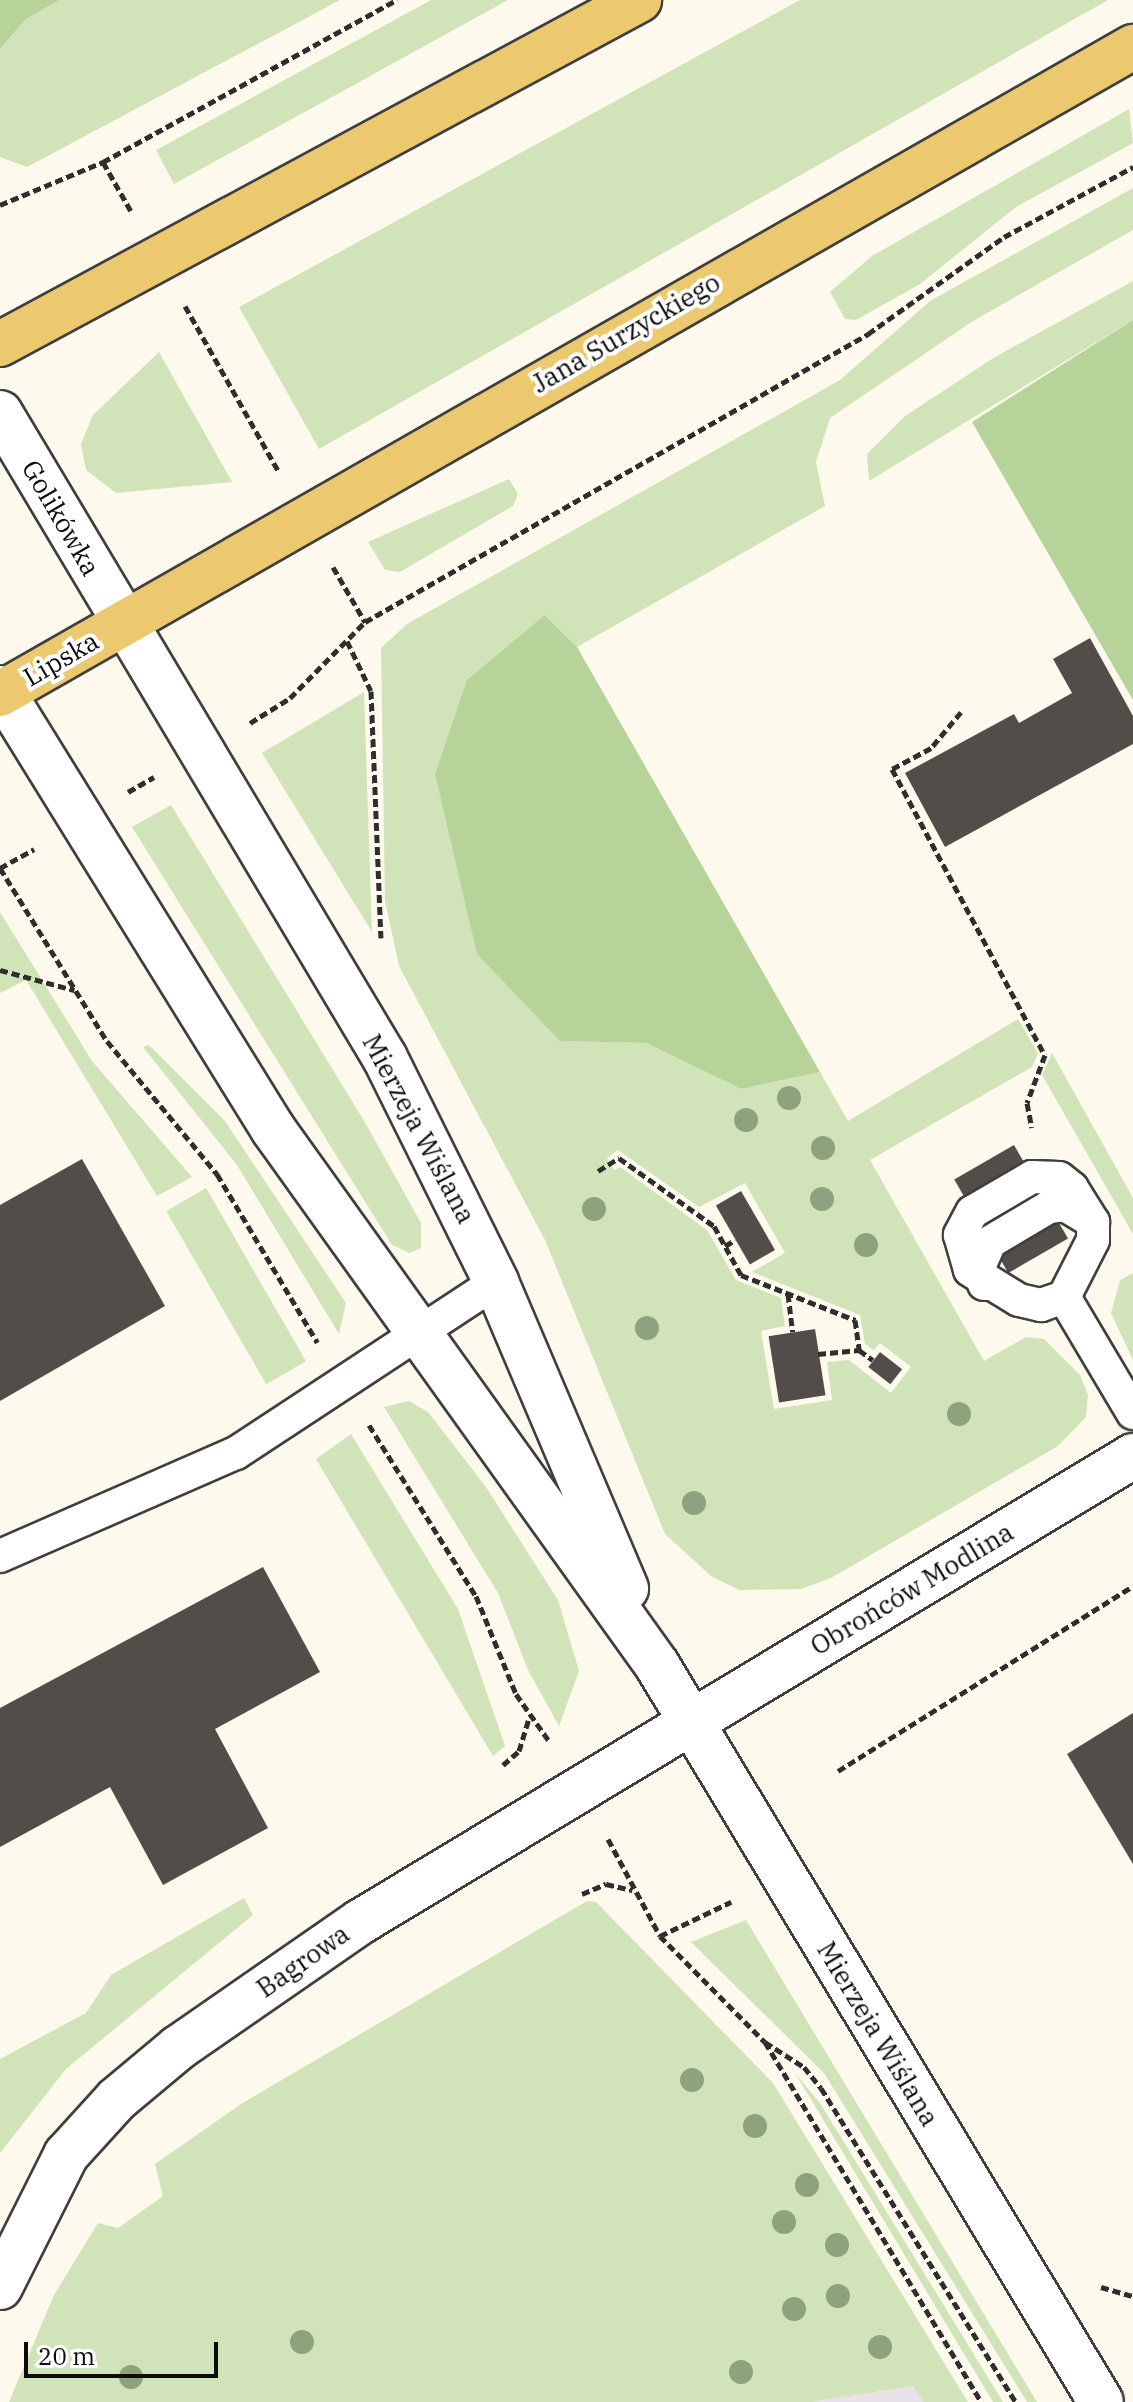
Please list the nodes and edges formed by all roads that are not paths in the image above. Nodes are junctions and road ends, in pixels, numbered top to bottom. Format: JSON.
{"nodes":[{"id":1,"x":639,"y":0,"type":"edge"},
{"id":2,"x":1133,"y":47,"type":"edge"},
{"id":3,"x":0,"y":344,"type":"edge"},
{"id":4,"x":0,"y":413,"type":"edge"},
{"id":5,"x":122,"y":624,"type":"junction"},
{"id":6,"x":1,"y":692,"type":"edge"},
{"id":7,"x":1093,"y":1222,"type":"junction"},
{"id":8,"x":496,"y":1282,"type":"junction"},
{"id":9,"x":984,"y":1284,"type":"junction"},
{"id":10,"x":1064,"y":1297,"type":"junction"},
{"id":11,"x":417,"y":1337,"type":"junction"},
{"id":12,"x":1133,"y":1413,"type":"edge"},
{"id":13,"x":1133,"y":1456,"type":"edge"},
{"id":14,"x":0,"y":1556,"type":"edge"},
{"id":15,"x":657,"y":1665,"type":"junction"},
{"id":16,"x":691,"y":1722,"type":"junction"},
{"id":17,"x":12,"y":2227,"type":"edge"},
{"id":18,"x":0,"y":2287,"type":"edge"},
{"id":19,"x":1101,"y":2402,"type":"edge"}],
"edges":[{"from":1,"to":3,"type":"main road"},
{"from":2,"to":5,"type":"main road","name":"Jana Surzyckiego"},
{"from":4,"to":5,"type":"street","name":"Golikówka"},
{"from":5,"to":6,"type":"main road","name":"Lipska"},
{"from":5,"to":8,"type":"street","name":"Mierzeja Wiślana"},
{"from":6,"to":11,"type":"street","name":"Mierzeja Wiślana"},
{"from":7,"to":9,"type":"lane"},
{"from":7,"to":9,"type":"lane"},
{"from":7,"to":10,"type":"lane"},
{"from":8,"to":11,"type":"lane"},
{"from":8,"to":15,"type":"street","name":"Mierzeja Wiślana"},
{"from":9,"to":10,"type":"lane"},
{"from":10,"to":12,"type":"lane"},
{"from":11,"to":14,"type":"lane"},
{"from":11,"to":15,"type":"street","name":"Mierzeja Wiślana"},
{"from":13,"to":16,"type":"street","name":"Obrońców Modlina"},
{"from":15,"to":16,"type":"street","name":"Mierzeja Wiślana"},
{"from":16,"to":17,"type":"street","name":"Bagrowa"},
{"from":16,"to":19,"type":"street","name":"Mierzeja Wiślana"},
{"from":17,"to":18,"type":"street","name":"Bagrowa"}]}
